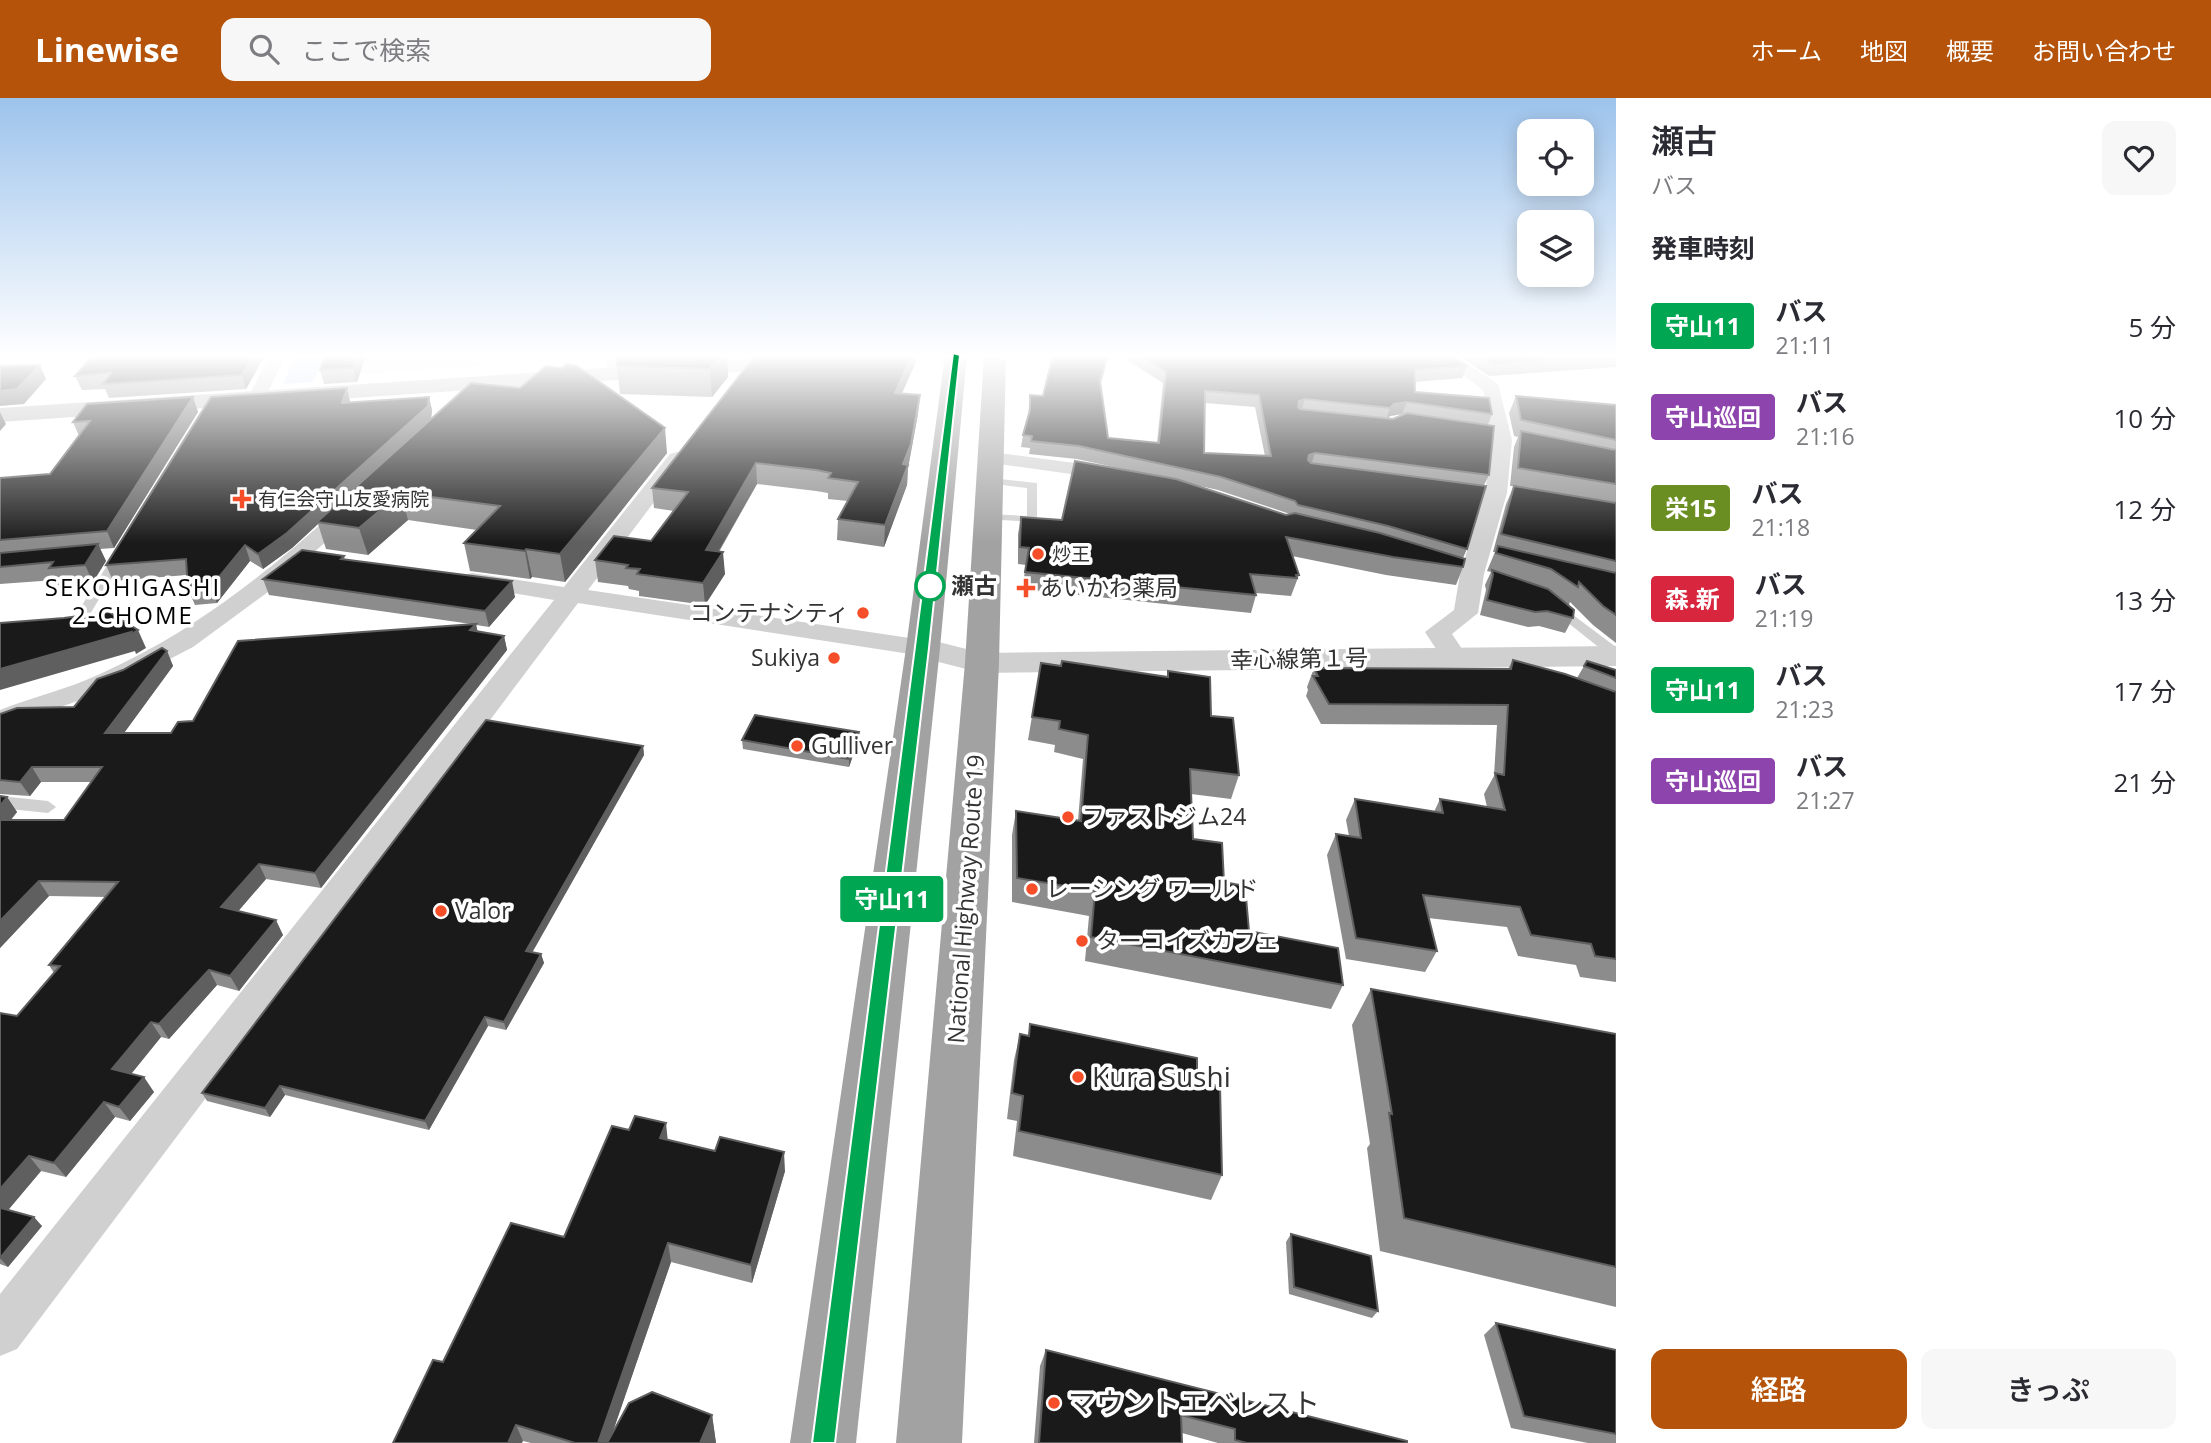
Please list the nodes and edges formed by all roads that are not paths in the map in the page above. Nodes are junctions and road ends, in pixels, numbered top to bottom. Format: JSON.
{"nodes":[{"id":1,"x":949,"y":418,"type":"edge"},
{"id":2,"x":993,"y":418,"type":"edge"},
{"id":3,"x":1498,"y":418,"type":"edge"},
{"id":4,"x":698,"y":431,"type":"edge"},
{"id":5,"x":1128,"y":477,"type":"edge"},
{"id":6,"x":991,"y":485,"type":"junction"},
{"id":7,"x":1491,"y":494,"type":"junction"},
{"id":8,"x":1523,"y":497,"type":"edge"},
{"id":9,"x":363,"y":498,"type":"edge"},
{"id":10,"x":119,"y":549,"type":"edge"},
{"id":11,"x":302,"y":555,"type":"junction"},
{"id":12,"x":329,"y":559,"type":"edge"},
{"id":13,"x":450,"y":577,"type":"edge"},
{"id":14,"x":571,"y":595,"type":"junction"},
{"id":15,"x":1547,"y":598,"type":"edge"},
{"id":16,"x":74,"y":629,"type":"edge"},
{"id":17,"x":923,"y":648,"type":"junction"},
{"id":18,"x":1616,"y":655,"type":"edge"},
{"id":19,"x":1466,"y":658,"type":"junction"},
{"id":20,"x":982,"y":663,"type":"junction"},
{"id":21,"x":1516,"y":672,"type":"edge"},
{"id":22,"x":0,"y":720,"type":"edge"},
{"id":23,"x":0,"y":802,"type":"edge"},
{"id":24,"x":48,"y":807,"type":"dead end"},
{"id":25,"x":0,"y":1332,"type":"edge"},
{"id":26,"x":823,"y":1443,"type":"edge"},
{"id":27,"x":929,"y":1443,"type":"edge"}],
"edges":[{"from":1,"to":17,"type":"highway"},
{"from":2,"to":6,"type":"highway","name":"National Highway Route 19"},
{"from":3,"to":7,"type":"street"},
{"from":4,"to":14,"type":"street"},
{"from":5,"to":6,"type":"street"},
{"from":6,"to":20,"type":"highway","name":"National Highway Route 19"},
{"from":7,"to":8,"type":"street"},
{"from":7,"to":19,"type":"street"},
{"from":9,"to":11,"type":"street"},
{"from":10,"to":16,"type":"lane"},
{"from":11,"to":12,"type":"street"},
{"from":11,"to":22,"type":"street"},
{"from":13,"to":14,"type":"street"},
{"from":14,"to":17,"type":"street"},
{"from":14,"to":25,"type":"street"},
{"from":15,"to":18,"type":"lane"},
{"from":17,"to":20,"type":"street","name":"幸心線第１号"},
{"from":17,"to":26,"type":"highway"},
{"from":18,"to":19,"type":"street","name":"幸心線第１号"},
{"from":19,"to":20,"type":"street","name":"幸心線第１号"},
{"from":19,"to":21,"type":"lane"},
{"from":20,"to":27,"type":"highway","name":"National Highway Route 19"},
{"from":23,"to":24,"type":"lane"}]}
